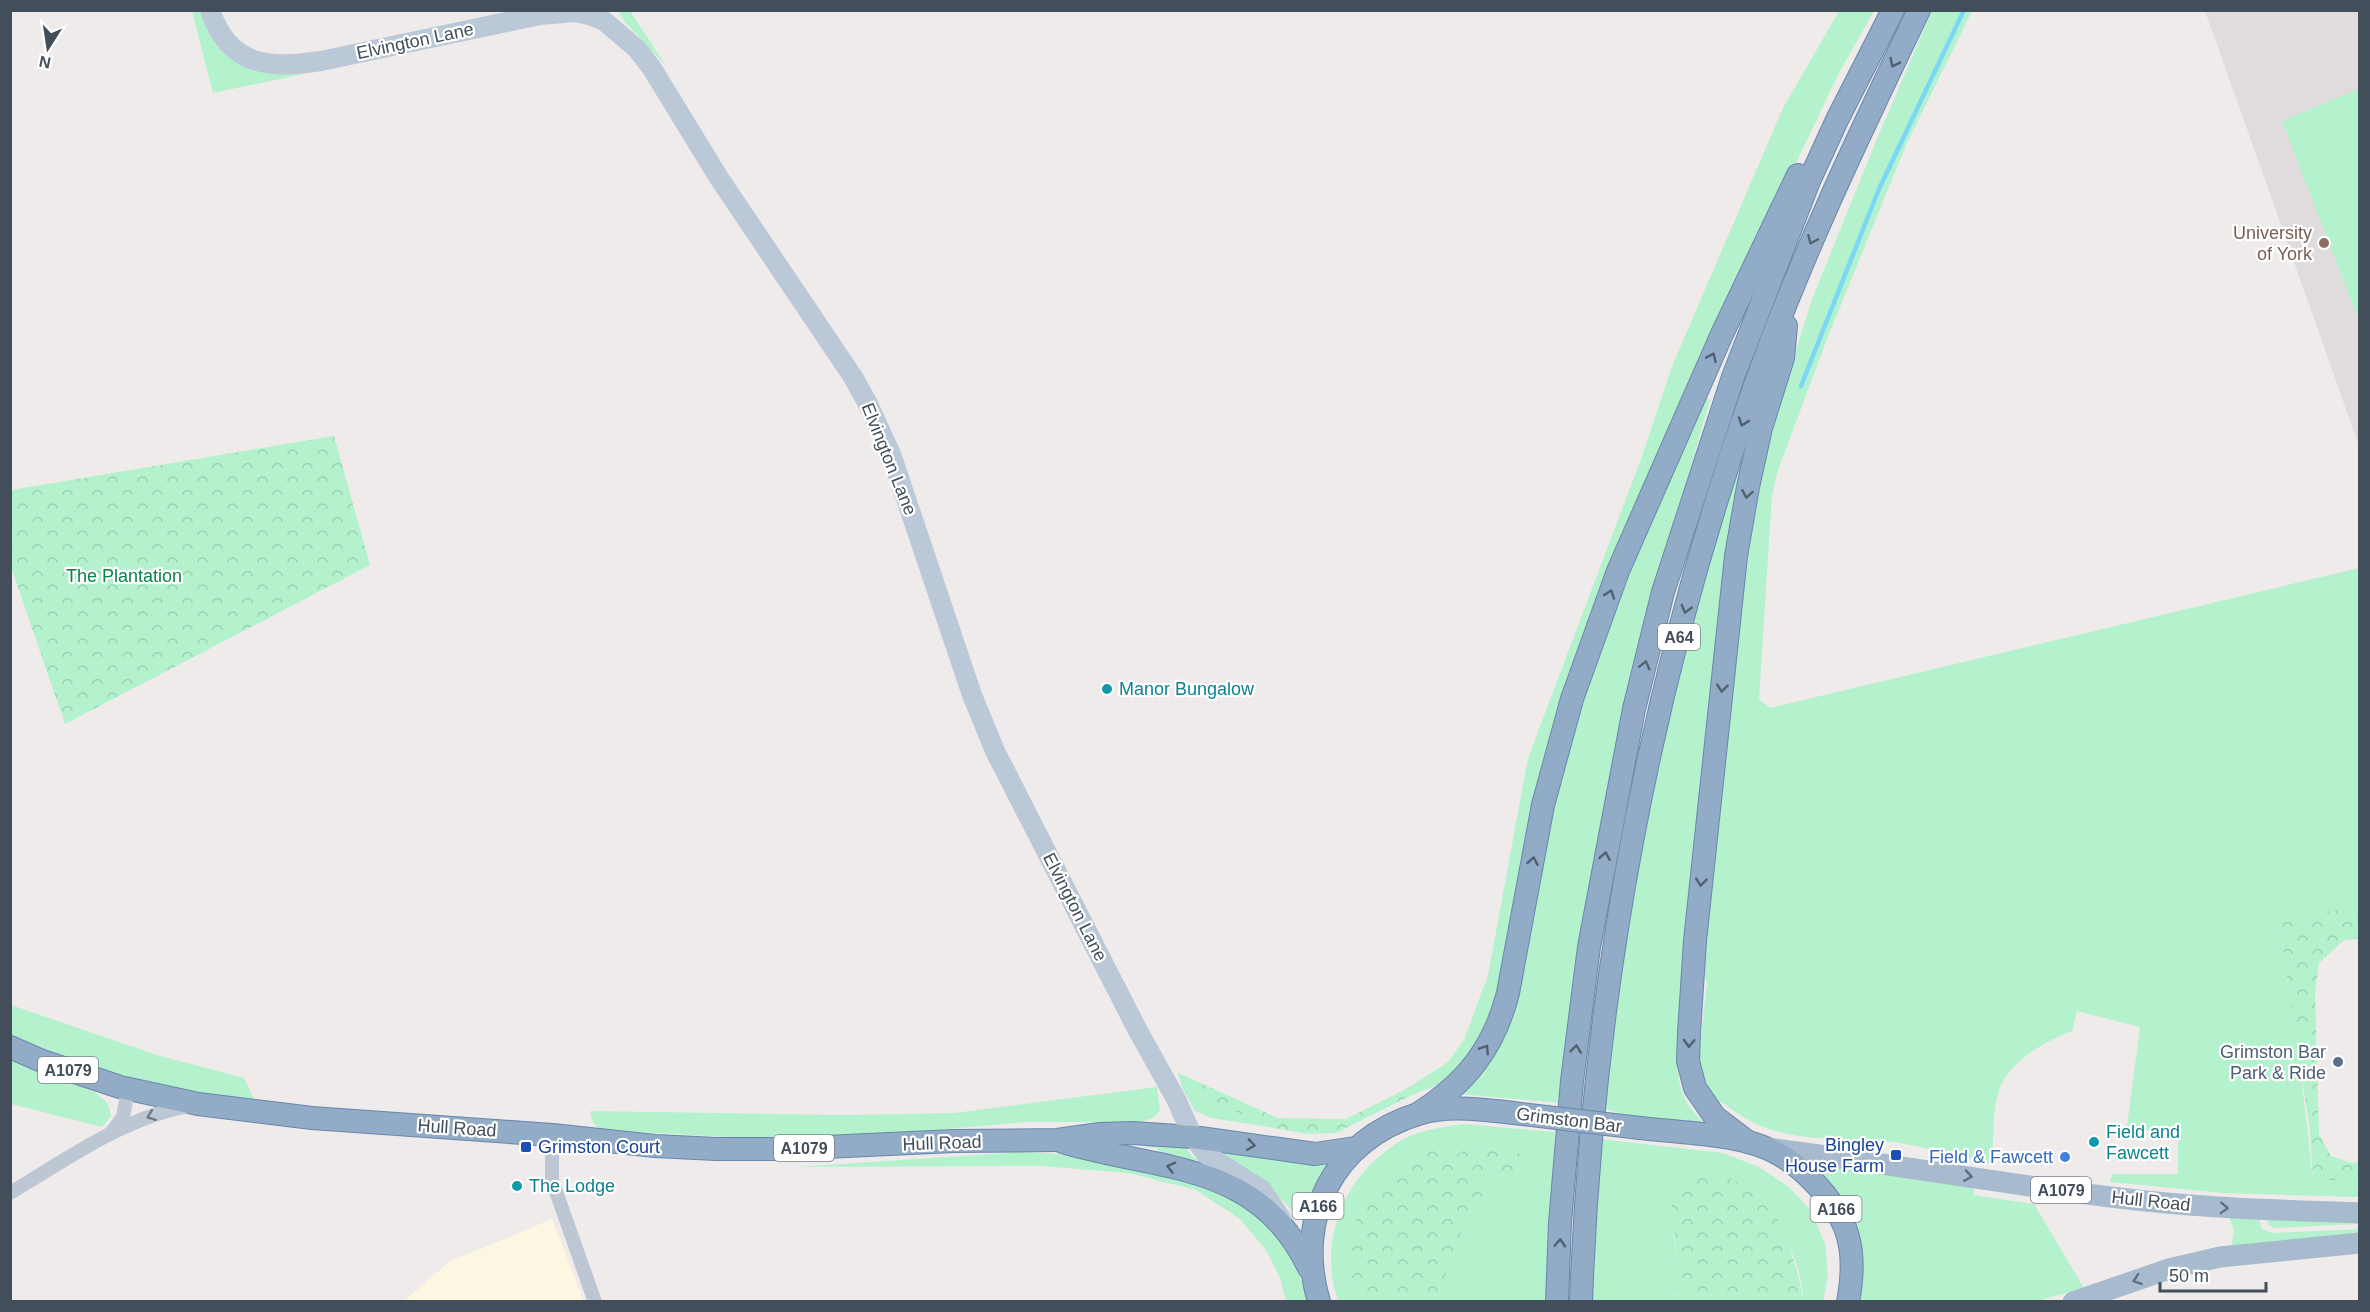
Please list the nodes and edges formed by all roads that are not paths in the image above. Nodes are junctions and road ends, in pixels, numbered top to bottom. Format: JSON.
{"nodes":[{"id":1,"x":210,"y":10,"type":"edge"},
{"id":2,"x":1893,"y":10,"type":"edge"},
{"id":3,"x":1919,"y":10,"type":"edge"},
{"id":4,"x":1837,"y":120,"type":"junction"},
{"id":5,"x":1790,"y":294,"type":"junction"},
{"id":6,"x":10,"y":1047,"type":"edge"},
{"id":7,"x":128,"y":1089,"type":"junction"},
{"id":8,"x":198,"y":1104,"type":"junction"},
{"id":9,"x":1419,"y":1113,"type":"junction"},
{"id":10,"x":552,"y":1135,"type":"junction"},
{"id":11,"x":107,"y":1137,"type":"junction"},
{"id":12,"x":1193,"y":1137,"type":"junction"},
{"id":13,"x":1057,"y":1140,"type":"junction"},
{"id":14,"x":1756,"y":1145,"type":"junction"},
{"id":15,"x":1355,"y":1148,"type":"junction"},
{"id":16,"x":10,"y":1193,"type":"edge"},
{"id":17,"x":2360,"y":1213,"type":"edge"},
{"id":18,"x":1288,"y":1231,"type":"junction"},
{"id":19,"x":2360,"y":1243,"type":"edge"},
{"id":20,"x":1313,"y":1275,"type":"junction"},
{"id":21,"x":595,"y":1302,"type":"edge"},
{"id":22,"x":1319,"y":1302,"type":"edge"},
{"id":23,"x":1557,"y":1302,"type":"edge"},
{"id":24,"x":1581,"y":1302,"type":"edge"},
{"id":25,"x":1848,"y":1302,"type":"edge"},
{"id":26,"x":2073,"y":1302,"type":"edge"}],
"edges":[{"from":1,"to":12,"type":"main road","name":"Elvington Lane"},
{"from":2,"to":4,"type":"highway","number":"A64"},
{"from":3,"to":5,"type":"highway","number":"A64","one_way":true},
{"from":9,"to":4,"type":"highway","one_way":true},
{"from":23,"to":4,"type":"highway","number":"A64","one_way":true},
{"from":5,"to":14,"type":"highway","one_way":true},
{"from":5,"to":24,"type":"highway","number":"A64","one_way":true},
{"from":6,"to":7,"type":"highway","name":"Hull Road","number":"A1079"},
{"from":7,"to":8,"type":"highway","name":"Hull Road","number":"A1079"},
{"from":7,"to":11,"type":"street"},
{"from":8,"to":10,"type":"highway","name":"Hull Road","number":"A1079"},
{"from":8,"to":11,"type":"street","one_way":true},
{"from":9,"to":14,"type":"highway","name":"Grimston Bar","number":"A166","bridge":true},
{"from":9,"to":15,"type":"highway","name":"Grimston Bar","number":"A166"},
{"from":10,"to":13,"type":"highway","name":"Hull Road","number":"A1079"},
{"from":10,"to":21,"type":"street"},
{"from":11,"to":16,"type":"street"},
{"from":12,"to":13,"type":"highway","name":"Hull Road","number":"A1079"},
{"from":12,"to":15,"type":"highway","name":"Hull Road","number":"A1079","one_way":true},
{"from":12,"to":18,"type":"main road","name":"Elvington Lane"},
{"from":18,"to":13,"type":"highway","name":"Hull Road","number":"A1079","one_way":true},
{"from":14,"to":17,"type":"main road","name":"Hull Road","number":"A1079","one_way":true},
{"from":14,"to":25,"type":"highway","name":"Grimston Bar","number":"A166"},
{"from":15,"to":20,"type":"highway","name":"Grimston Bar","number":"A166"},
{"from":18,"to":20,"type":"highway","name":"Hull Road","number":"A1079"},
{"from":19,"to":26,"type":"main road","one_way":true},
{"from":20,"to":22,"type":"highway","name":"Grimston Bar","number":"A166"}]}
